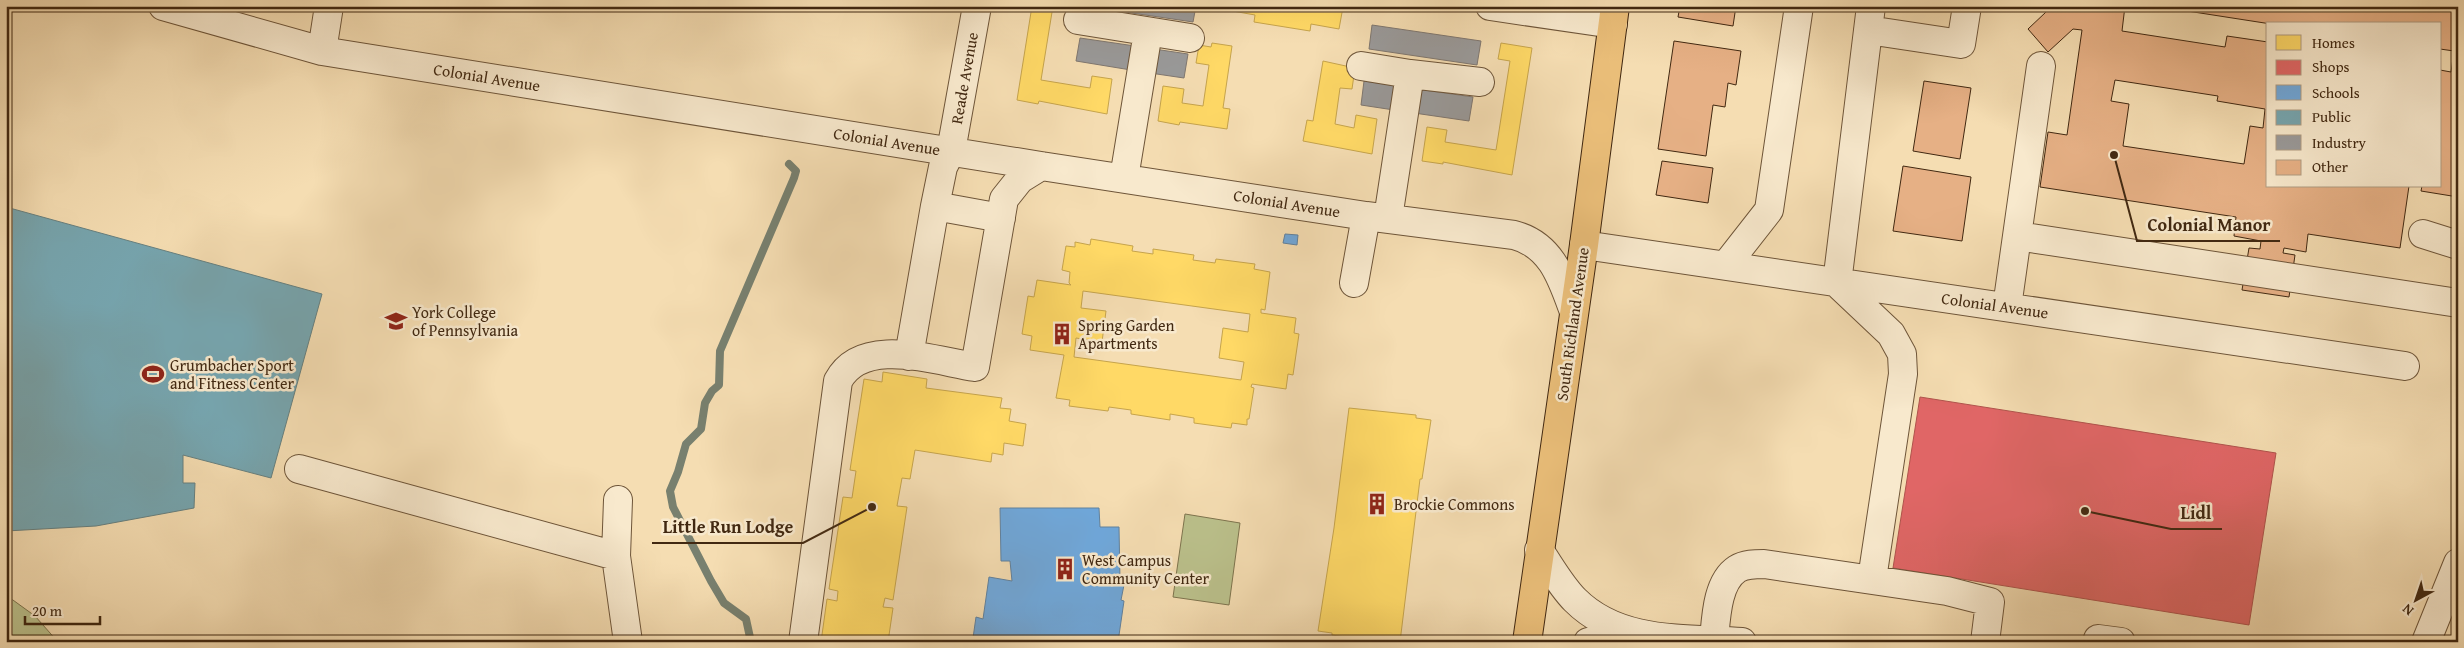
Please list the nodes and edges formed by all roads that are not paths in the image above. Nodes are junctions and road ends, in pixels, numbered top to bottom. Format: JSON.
{"nodes":[{"id":1,"x":163,"y":6,"type":"edge"},
{"id":2,"x":329,"y":6,"type":"edge"},
{"id":3,"x":977,"y":6,"type":"edge"},
{"id":4,"x":1490,"y":6,"type":"edge"},
{"id":5,"x":1799,"y":6,"type":"edge"},
{"id":6,"x":1967,"y":6,"type":"edge"},
{"id":7,"x":1614,"y":15,"type":"edge"},
{"id":8,"x":1869,"y":18,"type":"edge"},
{"id":9,"x":1078,"y":20,"type":"dead end"},
{"id":10,"x":1148,"y":32,"type":"junction"},
{"id":11,"x":1190,"y":38,"type":"dead end"},
{"id":12,"x":322,"y":51,"type":"junction"},
{"id":13,"x":1361,"y":66,"type":"dead end"},
{"id":14,"x":2041,"y":66,"type":"dead end"},
{"id":15,"x":1410,"y":74,"type":"junction"},
{"id":16,"x":1480,"y":82,"type":"dead end"},
{"id":17,"x":951,"y":151,"type":"junction"},
{"id":18,"x":1041,"y":166,"type":"junction"},
{"id":19,"x":1124,"y":178,"type":"junction"},
{"id":20,"x":935,"y":206,"type":"junction"},
{"id":21,"x":1377,"y":217,"type":"junction"},
{"id":22,"x":1001,"y":218,"type":"junction"},
{"id":23,"x":2424,"y":234,"type":"dead end"},
{"id":24,"x":2017,"y":236,"type":"junction"},
{"id":25,"x":1584,"y":245,"type":"junction"},
{"id":26,"x":2458,"y":245,"type":"edge"},
{"id":27,"x":1726,"y":265,"type":"junction"},
{"id":28,"x":1354,"y":283,"type":"dead end"},
{"id":29,"x":1837,"y":283,"type":"junction"},
{"id":30,"x":2458,"y":303,"type":"edge"},
{"id":31,"x":2007,"y":307,"type":"junction"},
{"id":32,"x":1574,"y":312,"type":"junction"},
{"id":33,"x":909,"y":356,"type":"junction"},
{"id":34,"x":2405,"y":366,"type":"dead end"},
{"id":35,"x":299,"y":469,"type":"dead end"},
{"id":36,"x":618,"y":500,"type":"dead end"},
{"id":37,"x":1539,"y":550,"type":"junction"},
{"id":38,"x":616,"y":556,"type":"junction"},
{"id":39,"x":2458,"y":563,"type":"edge"},
{"id":40,"x":1872,"y":579,"type":"junction"},
{"id":41,"x":1629,"y":632,"type":"junction"},
{"id":42,"x":1676,"y":640,"type":"edge"},
{"id":43,"x":1714,"y":640,"type":"junction"},
{"id":44,"x":628,"y":642,"type":"edge"},
{"id":45,"x":803,"y":642,"type":"edge"},
{"id":46,"x":1527,"y":642,"type":"edge"},
{"id":47,"x":1588,"y":642,"type":"edge"},
{"id":48,"x":1742,"y":642,"type":"edge"},
{"id":49,"x":1985,"y":642,"type":"edge"},
{"id":50,"x":2426,"y":642,"type":"edge"}],
"edges":[{"from":1,"to":12,"type":"street","name":"Colonial Avenue"},
{"from":2,"to":12,"type":"street"},
{"from":3,"to":17,"type":"street","name":"Reade Avenue"},
{"from":4,"to":7,"type":"street"},
{"from":5,"to":27,"type":"street"},
{"from":6,"to":8,"type":"street"},
{"from":7,"to":25,"type":"main road","name":"South Richland Avenue"},
{"from":8,"to":29,"type":"street"},
{"from":9,"to":10,"type":"street"},
{"from":10,"to":11,"type":"street"},
{"from":10,"to":19,"type":"street"},
{"from":12,"to":17,"type":"street","name":"Colonial Avenue"},
{"from":13,"to":15,"type":"street"},
{"from":14,"to":24,"type":"street"},
{"from":15,"to":16,"type":"street"},
{"from":15,"to":21,"type":"street"},
{"from":17,"to":18,"type":"street","name":"Colonial Avenue"},
{"from":17,"to":20,"type":"street","name":"Reade Avenue"},
{"from":18,"to":19,"type":"street","name":"Colonial Avenue"},
{"from":18,"to":22,"type":"street"},
{"from":19,"to":21,"type":"street","name":"Colonial Avenue"},
{"from":20,"to":22,"type":"street"},
{"from":20,"to":33,"type":"street","name":"Reade Avenue"},
{"from":21,"to":28,"type":"street"},
{"from":21,"to":32,"type":"street","name":"Colonial Avenue"},
{"from":22,"to":33,"type":"street"},
{"from":23,"to":26,"type":"street"},
{"from":24,"to":30,"type":"street"},
{"from":24,"to":31,"type":"street"},
{"from":25,"to":27,"type":"street","name":"Colonial Avenue"},
{"from":25,"to":32,"type":"main road","name":"South Richland Avenue"},
{"from":27,"to":29,"type":"street","name":"Colonial Avenue"},
{"from":29,"to":31,"type":"street","name":"Colonial Avenue"},
{"from":29,"to":40,"type":"street"},
{"from":31,"to":34,"type":"street","name":"Colonial Avenue"},
{"from":32,"to":37,"type":"main road","name":"South Richland Avenue"},
{"from":33,"to":45,"type":"street"},
{"from":35,"to":38,"type":"street"},
{"from":36,"to":38,"type":"street"},
{"from":37,"to":41,"type":"street"},
{"from":37,"to":46,"type":"main road","name":"South Richland Avenue"},
{"from":38,"to":44,"type":"street"},
{"from":39,"to":50,"type":"street"},
{"from":40,"to":43,"type":"street"},
{"from":40,"to":49,"type":"street"},
{"from":41,"to":42,"type":"street"},
{"from":41,"to":47,"type":"street"},
{"from":42,"to":43,"type":"street"},
{"from":43,"to":48,"type":"street"}]}
